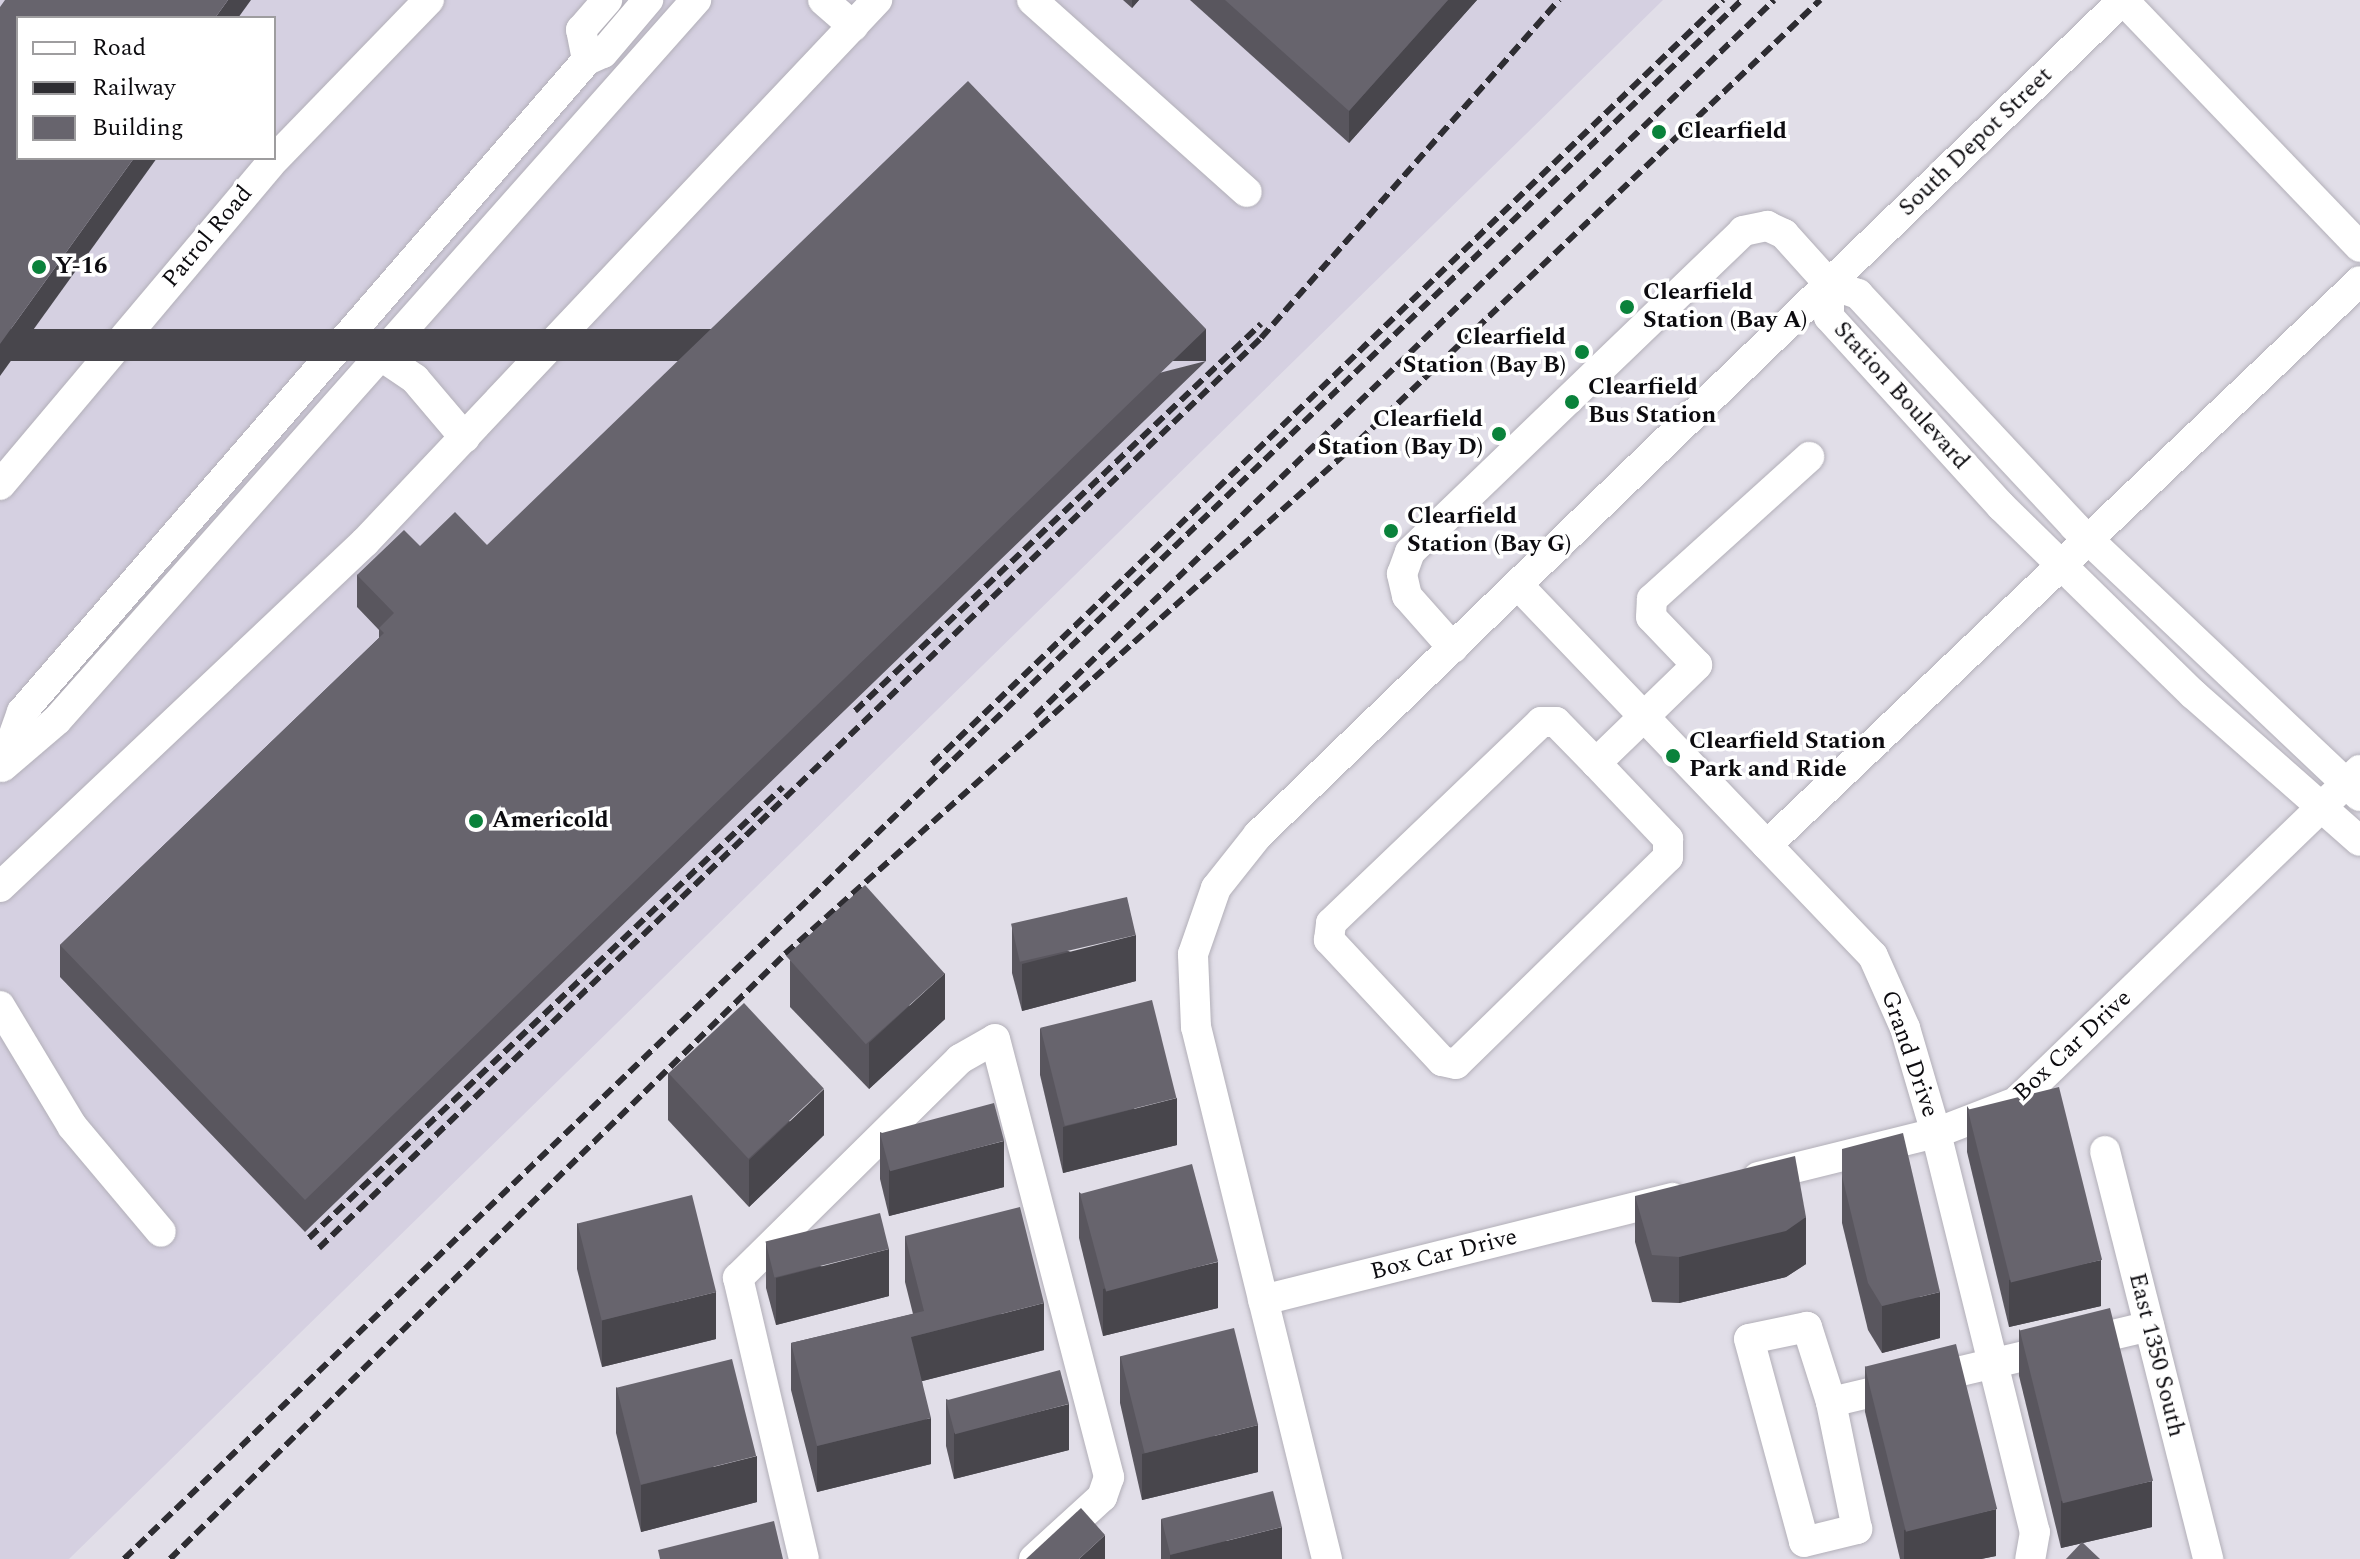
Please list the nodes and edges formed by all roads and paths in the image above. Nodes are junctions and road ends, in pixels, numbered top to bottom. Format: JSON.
{"nodes":[{"id":1,"x":429,"y":0,"type":"edge"},
{"id":2,"x":607,"y":0,"type":"edge"},
{"id":3,"x":648,"y":0,"type":"edge"},
{"id":4,"x":823,"y":0,"type":"edge"},
{"id":5,"x":877,"y":0,"type":"edge"},
{"id":6,"x":1032,"y":0,"type":"edge"},
{"id":7,"x":2123,"y":0,"type":"edge"},
{"id":8,"x":685,"y":5,"type":"edge"},
{"id":9,"x":853,"y":26,"type":"junction"},
{"id":10,"x":587,"y":60,"type":"junction"},
{"id":11,"x":276,"y":158,"type":"edge"},
{"id":12,"x":274,"y":160,"type":"edge"},
{"id":13,"x":1247,"y":192,"type":"dead end"},
{"id":14,"x":2360,"y":247,"type":"edge"},
{"id":15,"x":2360,"y":281,"type":"edge"},
{"id":16,"x":1829,"y":284,"type":"junction"},
{"id":17,"x":380,"y":355,"type":"junction"},
{"id":18,"x":465,"y":438,"type":"junction"},
{"id":19,"x":1809,"y":457,"type":"dead end"},
{"id":20,"x":0,"y":485,"type":"edge"},
{"id":21,"x":2086,"y":538,"type":"junction"},
{"id":22,"x":2059,"y":565,"type":"junction"},
{"id":23,"x":1518,"y":585,"type":"junction"},
{"id":24,"x":1453,"y":648,"type":"junction"},
{"id":25,"x":1644,"y":717,"type":"junction"},
{"id":26,"x":1596,"y":763,"type":"junction"},
{"id":27,"x":1,"y":771,"type":"edge"},
{"id":28,"x":2355,"y":784,"type":"edge"},
{"id":29,"x":2321,"y":807,"type":"junction"},
{"id":30,"x":2360,"y":841,"type":"edge"},
{"id":31,"x":1767,"y":845,"type":"junction"},
{"id":32,"x":0,"y":887,"type":"edge"},
{"id":33,"x":0,"y":1006,"type":"edge"},
{"id":34,"x":1936,"y":1133,"type":"junction"},
{"id":35,"x":2105,"y":1151,"type":"dead end"},
{"id":36,"x":161,"y":1232,"type":"dead end"},
{"id":37,"x":1263,"y":1300,"type":"junction"},
{"id":38,"x":2149,"y":1326,"type":"junction"},
{"id":39,"x":1993,"y":1364,"type":"junction"},
{"id":40,"x":1831,"y":1402,"type":"junction"},
{"id":41,"x":1830,"y":1548,"type":"edge"},
{"id":42,"x":804,"y":1559,"type":"edge"},
{"id":43,"x":1034,"y":1559,"type":"edge"},
{"id":44,"x":1327,"y":1559,"type":"edge"},
{"id":45,"x":2030,"y":1559,"type":"edge"},
{"id":46,"x":2208,"y":1559,"type":"edge"}],
"edges":[{"from":1,"to":11,"type":"street","name":"Patrol Road"},
{"from":2,"to":10,"type":"street"},
{"from":3,"to":10,"type":"street"},
{"from":4,"to":9,"type":"street"},
{"from":5,"to":9,"type":"street"},
{"from":6,"to":13,"type":"street"},
{"from":7,"to":14,"type":"street"},
{"from":7,"to":16,"type":"street","name":"South Depot Street"},
{"from":8,"to":17,"type":"street"},
{"from":9,"to":18,"type":"street"},
{"from":10,"to":27,"type":"street"},
{"from":12,"to":20,"type":"street","name":"Patrol Road"},
{"from":15,"to":21,"type":"street"},
{"from":16,"to":21,"type":"street","name":"Station Boulevard"},
{"from":16,"to":22,"type":"street","name":"Station Boulevard"},
{"from":16,"to":23,"type":"street","name":"South Depot Street"},
{"from":16,"to":24,"type":"street"},
{"from":17,"to":18,"type":"street"},
{"from":17,"to":27,"type":"street"},
{"from":18,"to":32,"type":"street"},
{"from":19,"to":25,"type":"street"},
{"from":21,"to":22,"type":"street"},
{"from":21,"to":28,"type":"street","name":"Station Boulevard"},
{"from":22,"to":29,"type":"street","name":"Station Boulevard"},
{"from":22,"to":31,"type":"street"},
{"from":23,"to":24,"type":"street","name":"South Depot Street"},
{"from":23,"to":25,"type":"street","name":"Grand Drive"},
{"from":24,"to":37,"type":"street","name":"South Depot Street"},
{"from":25,"to":26,"type":"street"},
{"from":25,"to":31,"type":"street","name":"Grand Drive"},
{"from":26,"to":26,"type":"street"},
{"from":28,"to":29,"type":"street","name":"Box Car Drive"},
{"from":29,"to":30,"type":"street","name":"Station Boulevard"},
{"from":29,"to":34,"type":"street","name":"Box Car Drive"},
{"from":31,"to":34,"type":"street","name":"Grand Drive"},
{"from":33,"to":36,"type":"street"},
{"from":34,"to":37,"type":"street","name":"Box Car Drive"},
{"from":34,"to":39,"type":"street","name":"Grand Drive"},
{"from":35,"to":38,"type":"street","name":"East 1350 South"},
{"from":37,"to":44,"type":"street","name":"South Depot Street"},
{"from":38,"to":39,"type":"street"},
{"from":38,"to":46,"type":"street","name":"East 1350 South"},
{"from":39,"to":40,"type":"street"},
{"from":39,"to":45,"type":"street","name":"Grand Drive"},
{"from":40,"to":41,"type":"street"},
{"from":40,"to":41,"type":"street"},
{"from":42,"to":43,"type":"street"}]}
